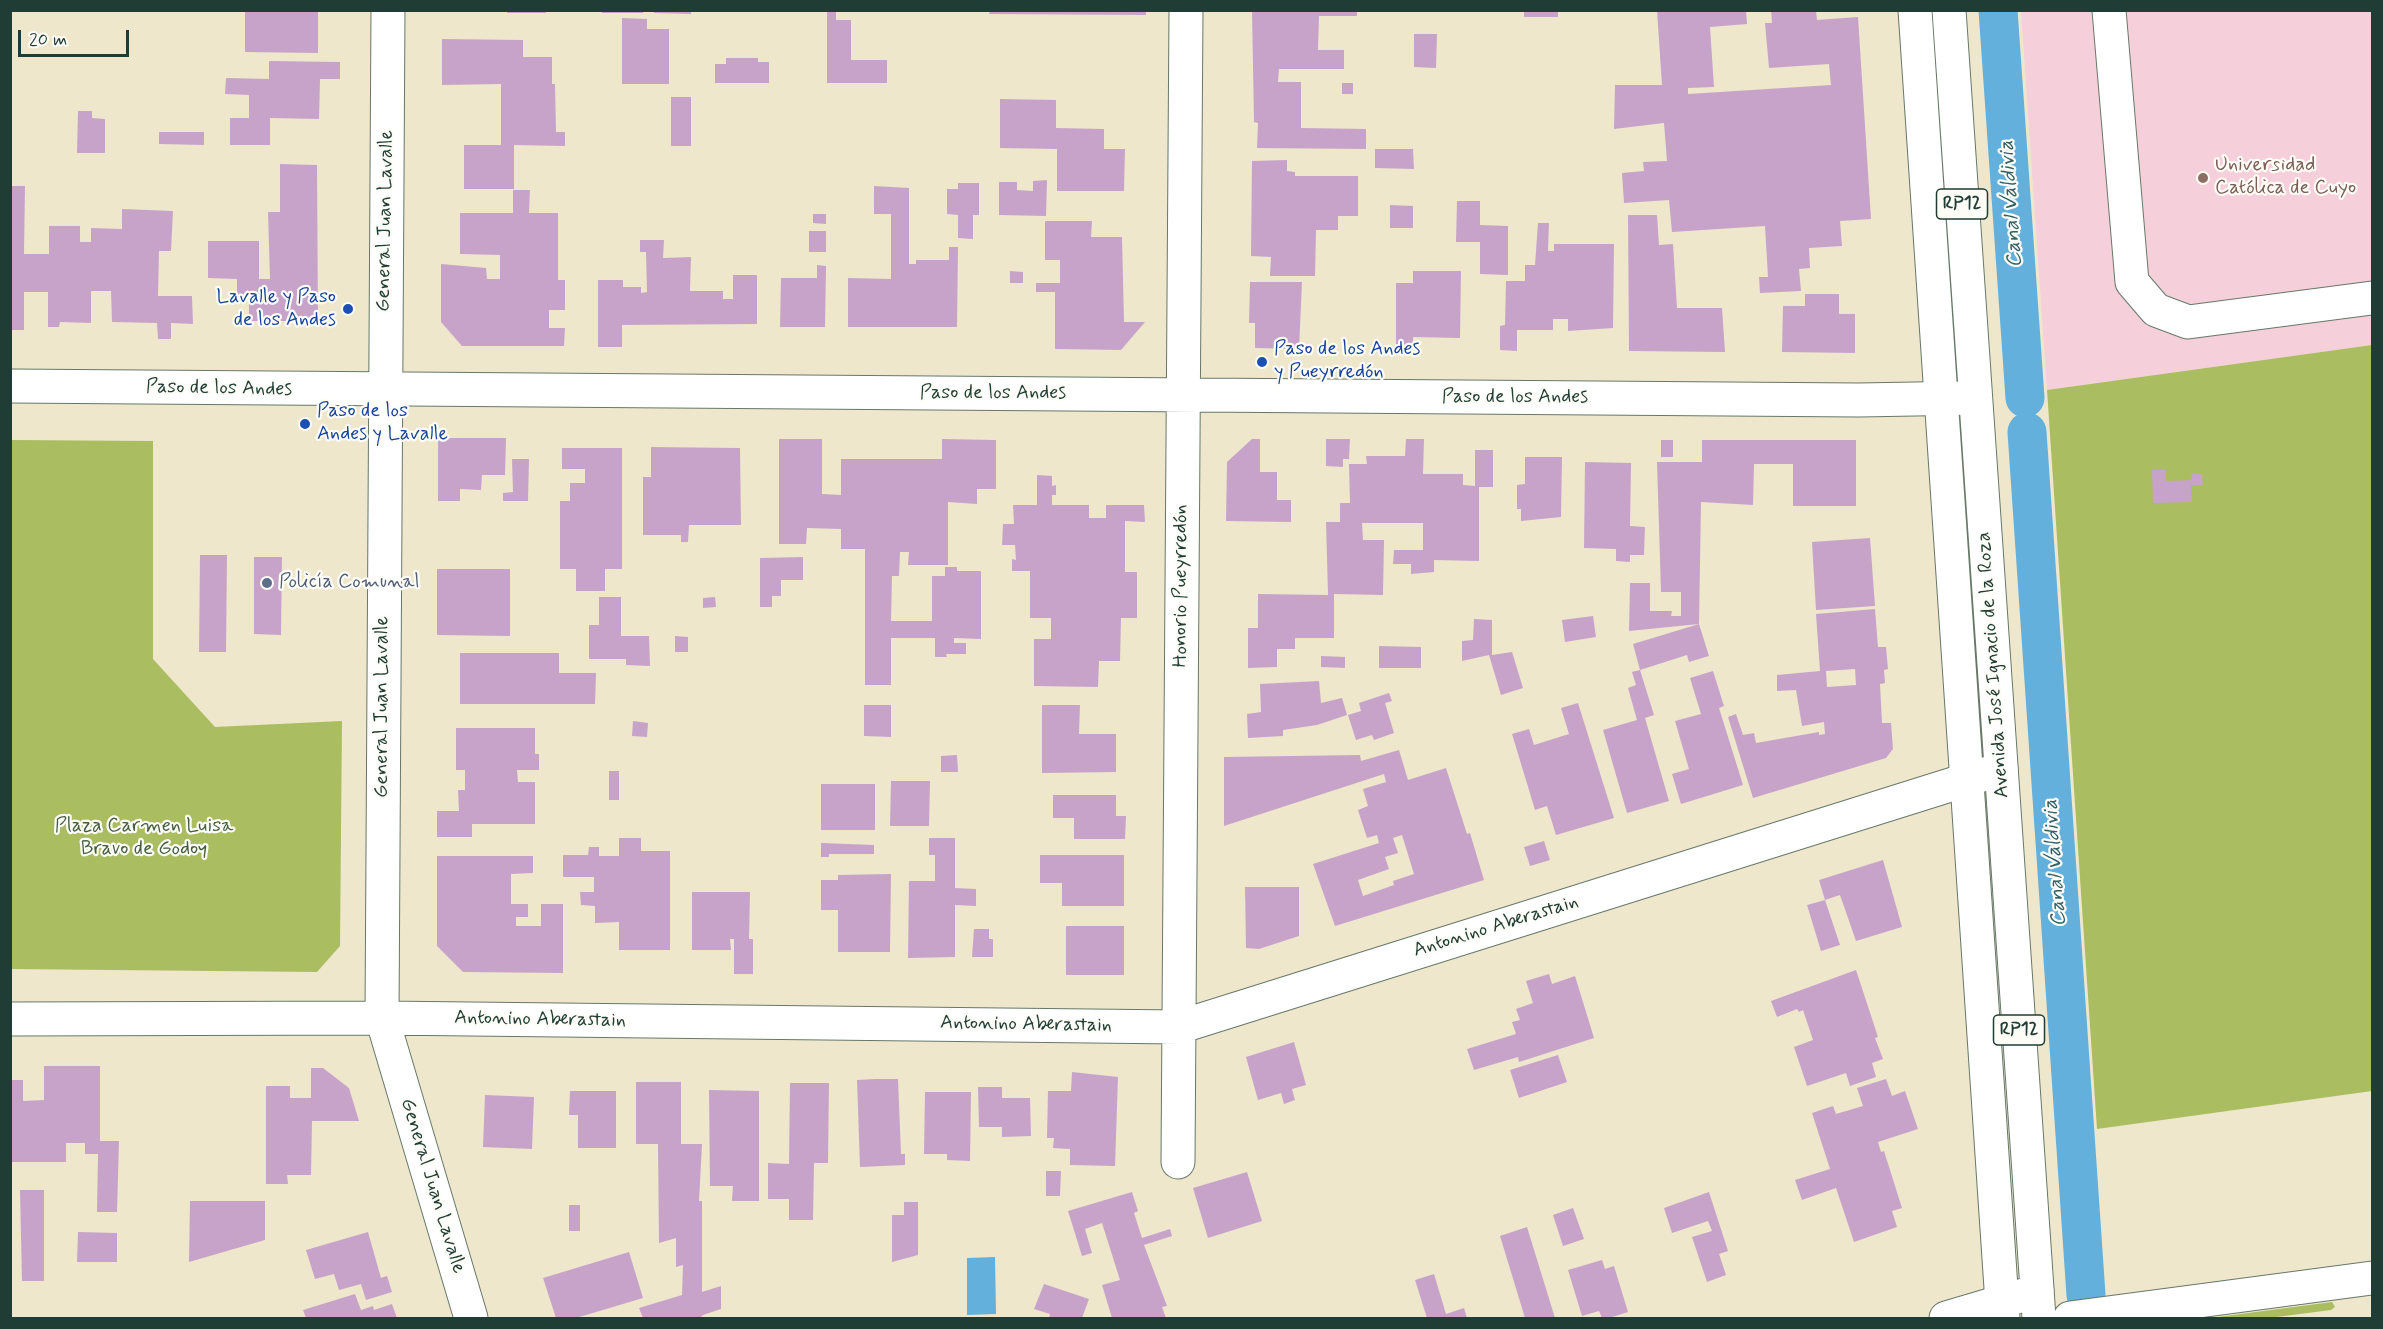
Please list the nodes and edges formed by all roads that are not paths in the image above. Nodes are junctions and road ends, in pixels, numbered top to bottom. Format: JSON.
{"nodes":[{"id":1,"x":388,"y":10,"type":"edge"},
{"id":2,"x":1186,"y":10,"type":"edge"},
{"id":3,"x":1915,"y":10,"type":"edge"},
{"id":4,"x":1949,"y":10,"type":"edge"},
{"id":5,"x":2109,"y":10,"type":"edge"},
{"id":6,"x":2373,"y":298,"type":"edge"},
{"id":7,"x":10,"y":386,"type":"edge"},
{"id":8,"x":384,"y":391,"type":"junction"},
{"id":9,"x":1183,"y":395,"type":"junction"},
{"id":10,"x":1975,"y":398,"type":"junction"},
{"id":11,"x":1939,"y":399,"type":"junction"},
{"id":12,"x":2001,"y":769,"type":"junction"},
{"id":13,"x":1965,"y":780,"type":"junction"},
{"id":14,"x":382,"y":1018,"type":"junction"},
{"id":15,"x":10,"y":1019,"type":"edge"},
{"id":16,"x":1179,"y":1027,"type":"junction"},
{"id":17,"x":1178,"y":1162,"type":"dead end"},
{"id":18,"x":2373,"y":1278,"type":"edge"},
{"id":19,"x":2038,"y":1305,"type":"edge"},
{"id":20,"x":2002,"y":1310,"type":"edge"},
{"id":21,"x":2086,"y":1316,"type":"edge"},
{"id":22,"x":471,"y":1318,"type":"edge"},
{"id":23,"x":1946,"y":1318,"type":"edge"}],
"edges":[{"from":1,"to":8,"type":"street","name":"General Juan Lavalle"},
{"from":2,"to":9,"type":"street","name":"Honorio Pueyrredón"},
{"from":3,"to":11,"type":"street","name":"Avenida José Ignacio de la Roza","number":"RP12"},
{"from":4,"to":10,"type":"street","name":"Avenida José Ignacio de la Roza","number":"RP12"},
{"from":5,"to":6,"type":"street"},
{"from":7,"to":8,"type":"street","name":"Paso de los Andes"},
{"from":8,"to":9,"type":"street","name":"Paso de los Andes"},
{"from":8,"to":14,"type":"street","name":"General Juan Lavalle"},
{"from":9,"to":11,"type":"street","name":"Paso de los Andes"},
{"from":9,"to":16,"type":"street","name":"Honorio Pueyrredón"},
{"from":10,"to":11,"type":"street","name":"Paso de los Andes"},
{"from":10,"to":12,"type":"street","name":"Avenida José Ignacio de la Roza","number":"RP12"},
{"from":11,"to":13,"type":"street","name":"Avenida José Ignacio de la Roza","number":"RP12"},
{"from":12,"to":13,"type":"street","name":"Antonino Aberastain"},
{"from":12,"to":19,"type":"street","name":"Avenida José Ignacio de la Roza","number":"RP12"},
{"from":13,"to":16,"type":"street","name":"Antonino Aberastain"},
{"from":13,"to":20,"type":"street","name":"Avenida José Ignacio de la Roza","number":"RP12"},
{"from":14,"to":15,"type":"street","name":"Antonino Aberastain"},
{"from":14,"to":16,"type":"street","name":"Antonino Aberastain"},
{"from":14,"to":22,"type":"street","name":"General Juan Lavalle"},
{"from":16,"to":17,"type":"street","name":"Honorio Pueyrredón"},
{"from":18,"to":21,"type":"street"},
{"from":19,"to":20,"type":"street"},
{"from":20,"to":23,"type":"street"}]}
